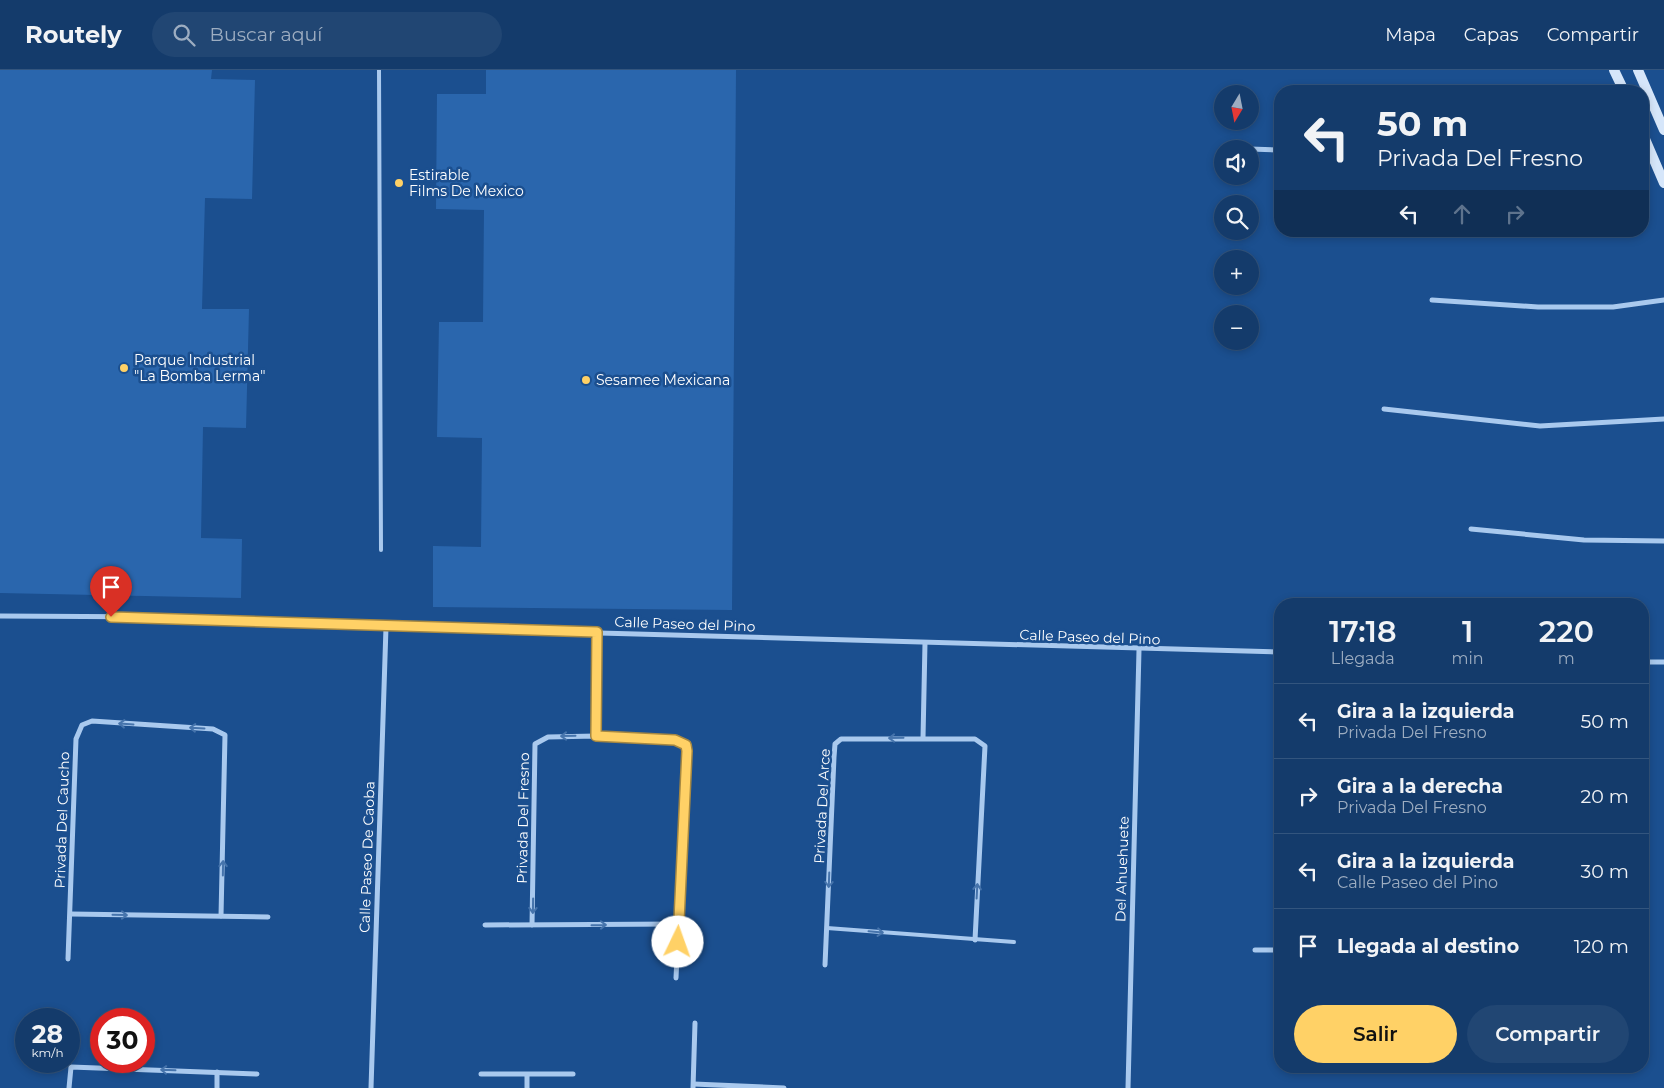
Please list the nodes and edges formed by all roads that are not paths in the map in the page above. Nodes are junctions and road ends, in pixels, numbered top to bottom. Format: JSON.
{"nodes":[{"id":1,"x":379,"y":70,"type":"edge"},
{"id":2,"x":1614,"y":70,"type":"edge"},
{"id":3,"x":1638,"y":70,"type":"edge"},
{"id":4,"x":1621,"y":85,"type":"edge"},
{"id":5,"x":1644,"y":85,"type":"edge"},
{"id":6,"x":1649,"y":95,"type":"edge"},
{"id":7,"x":1664,"y":130,"type":"edge"},
{"id":8,"x":1649,"y":148,"type":"edge"},
{"id":9,"x":1259,"y":149,"type":"edge"},
{"id":10,"x":1274,"y":150,"type":"edge"},
{"id":11,"x":1664,"y":182,"type":"edge"},
{"id":12,"x":1432,"y":300,"type":"dead end"},
{"id":13,"x":1664,"y":300,"type":"edge"},
{"id":14,"x":1384,"y":409,"type":"dead end"},
{"id":15,"x":1664,"y":419,"type":"edge"},
{"id":16,"x":1472,"y":529,"type":"dead end"},
{"id":17,"x":1664,"y":541,"type":"edge"},
{"id":18,"x":381,"y":550,"type":"dead end"},
{"id":19,"x":0,"y":616,"type":"edge"},
{"id":20,"x":386,"y":627,"type":"junction"},
{"id":21,"x":597,"y":632,"type":"junction"},
{"id":22,"x":925,"y":643,"type":"junction"},
{"id":23,"x":1139,"y":650,"type":"junction"},
{"id":24,"x":1274,"y":652,"type":"edge"},
{"id":25,"x":1649,"y":662,"type":"edge"},
{"id":26,"x":1664,"y":662,"type":"edge"},
{"id":27,"x":596,"y":736,"type":"junction"},
{"id":28,"x":923,"y":738,"type":"junction"},
{"id":29,"x":71,"y":914,"type":"junction"},
{"id":30,"x":222,"y":916,"type":"junction"},
{"id":31,"x":268,"y":917,"type":"dead end"},
{"id":32,"x":678,"y":924,"type":"junction"},
{"id":33,"x":485,"y":925,"type":"dead end"},
{"id":34,"x":532,"y":926,"type":"junction"},
{"id":35,"x":827,"y":928,"type":"junction"},
{"id":36,"x":975,"y":940,"type":"junction"},
{"id":37,"x":1014,"y":942,"type":"dead end"},
{"id":38,"x":1256,"y":950,"type":"dead end"},
{"id":39,"x":1274,"y":950,"type":"edge"},
{"id":40,"x":68,"y":959,"type":"dead end"},
{"id":41,"x":825,"y":965,"type":"dead end"},
{"id":42,"x":676,"y":978,"type":"dead end"},
{"id":43,"x":695,"y":1023,"type":"dead end"},
{"id":44,"x":217,"y":1072,"type":"junction"},
{"id":45,"x":257,"y":1074,"type":"dead end"},
{"id":46,"x":481,"y":1074,"type":"dead end"},
{"id":47,"x":573,"y":1074,"type":"dead end"},
{"id":48,"x":527,"y":1075,"type":"junction"},
{"id":49,"x":693,"y":1086,"type":"edge"},
{"id":50,"x":69,"y":1088,"type":"edge"},
{"id":51,"x":217,"y":1088,"type":"edge"},
{"id":52,"x":371,"y":1088,"type":"edge"},
{"id":53,"x":527,"y":1088,"type":"edge"},
{"id":54,"x":784,"y":1088,"type":"edge"},
{"id":55,"x":1128,"y":1088,"type":"edge"}],
"edges":[{"from":1,"to":18,"type":"lane"},
{"from":2,"to":4,"type":"main road"},
{"from":3,"to":5,"type":"main road"},
{"from":6,"to":7,"type":"main road"},
{"from":8,"to":11,"type":"main road"},
{"from":9,"to":10,"type":"street"},
{"from":12,"to":13,"type":"street"},
{"from":14,"to":15,"type":"street"},
{"from":16,"to":17,"type":"street"},
{"from":19,"to":20,"type":"street","name":"Calle Paseo del Pino"},
{"from":20,"to":21,"type":"street","name":"Calle Paseo del Pino"},
{"from":20,"to":52,"type":"street","name":"Calle Paseo De Caoba"},
{"from":21,"to":22,"type":"street","name":"Calle Paseo del Pino"},
{"from":21,"to":27,"type":"street"},
{"from":22,"to":23,"type":"street","name":"Calle Paseo del Pino"},
{"from":22,"to":28,"type":"street"},
{"from":23,"to":24,"type":"street","name":"Calle Paseo del Pino"},
{"from":23,"to":55,"type":"street","name":"Del Ahuehuete"},
{"from":25,"to":26,"type":"street"},
{"from":27,"to":32,"type":"street","name":"Privada Del Fresno"},
{"from":27,"to":34,"type":"street","name":"Privada Del Fresno","one_way":true},
{"from":28,"to":35,"type":"street","name":"Privada Del Arce","one_way":true},
{"from":36,"to":28,"type":"street","name":"Privada Del Arce","one_way":true},
{"from":29,"to":30,"type":"street","one_way":true},
{"from":30,"to":29,"type":"street","name":"Privada Del Caucho","one_way":true},
{"from":29,"to":40,"type":"street","name":"Privada Del Caucho"},
{"from":30,"to":31,"type":"street"},
{"from":34,"to":32,"type":"street","one_way":true},
{"from":32,"to":42,"type":"street","name":"Privada Del Fresno"},
{"from":33,"to":34,"type":"street"},
{"from":35,"to":36,"type":"lane","one_way":true},
{"from":35,"to":41,"type":"street","name":"Privada Del Arce"},
{"from":36,"to":37,"type":"lane"},
{"from":38,"to":39,"type":"street"},
{"from":43,"to":49,"type":"street"},
{"from":44,"to":45,"type":"street"},
{"from":44,"to":50,"type":"street","one_way":true},
{"from":44,"to":51,"type":"street"},
{"from":46,"to":48,"type":"street"},
{"from":47,"to":48,"type":"street"},
{"from":48,"to":53,"type":"street"},
{"from":49,"to":54,"type":"street"}]}
